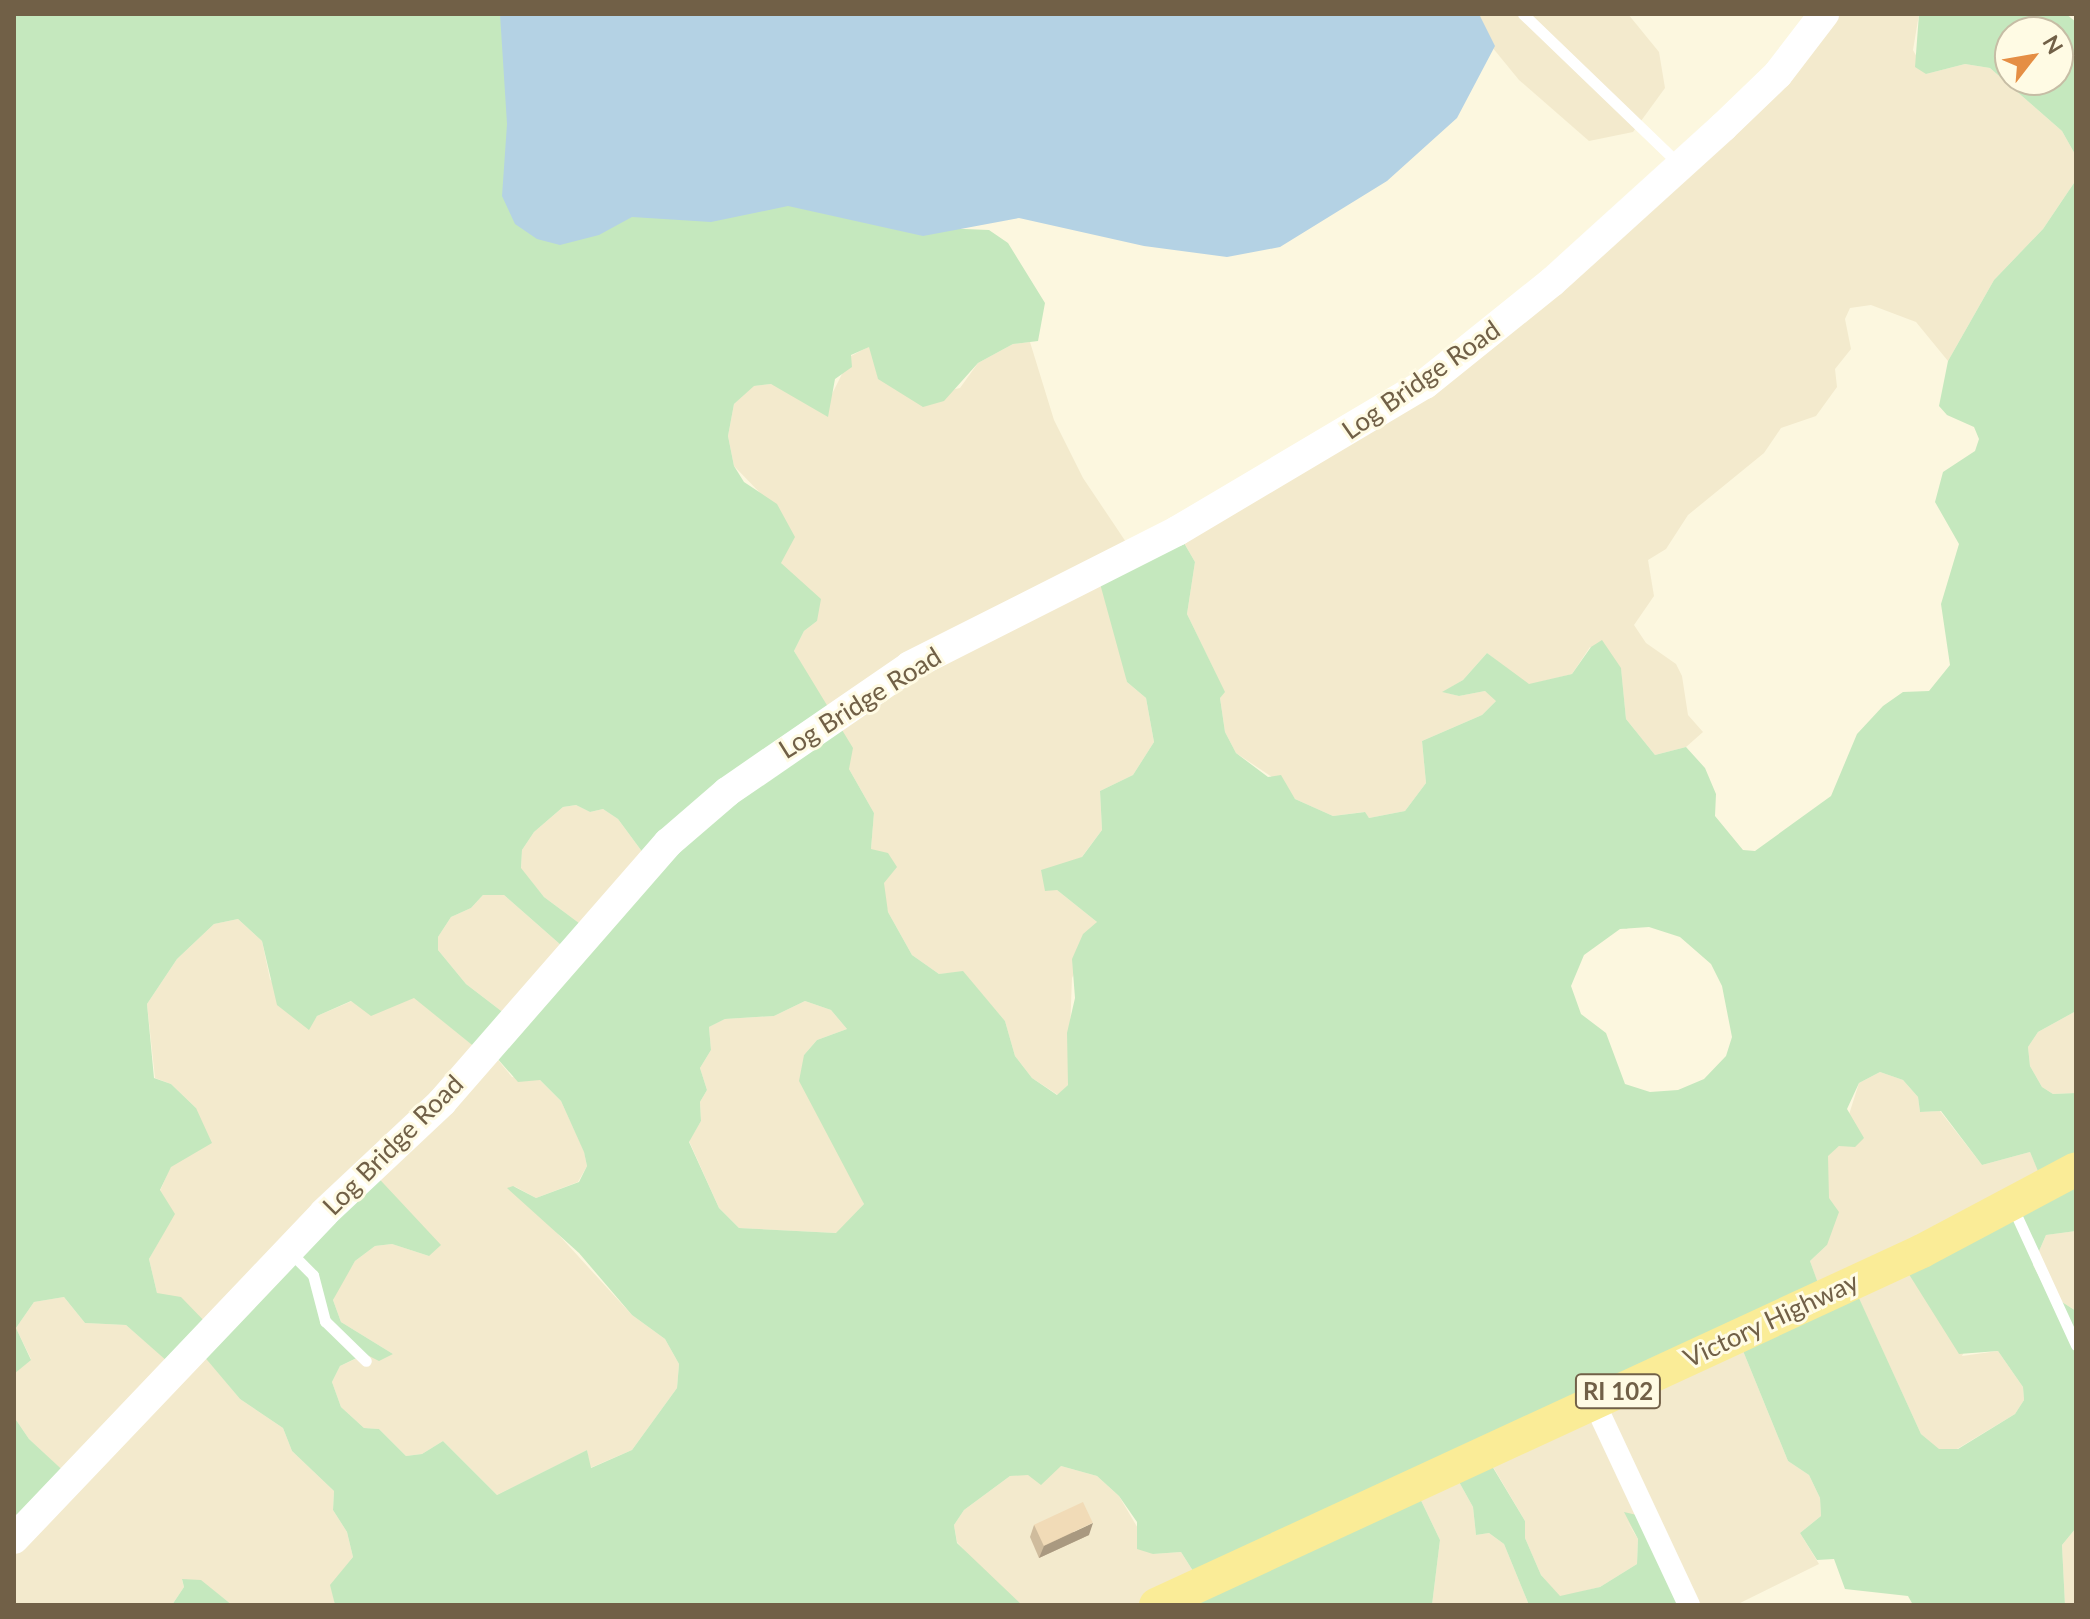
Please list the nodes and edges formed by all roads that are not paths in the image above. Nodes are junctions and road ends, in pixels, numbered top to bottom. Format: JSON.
{"nodes":[{"id":1,"x":1523,"y":14,"type":"edge"},
{"id":2,"x":1824,"y":14,"type":"edge"},
{"id":3,"x":1681,"y":165,"type":"junction"},
{"id":4,"x":2076,"y":1169,"type":"edge"},
{"id":5,"x":2012,"y":1204,"type":"junction"},
{"id":6,"x":288,"y":1251,"type":"junction"},
{"id":7,"x":2076,"y":1345,"type":"edge"},
{"id":8,"x":366,"y":1361,"type":"dead end"},
{"id":9,"x":1594,"y":1402,"type":"junction"},
{"id":10,"x":14,"y":1539,"type":"edge"},
{"id":11,"x":1156,"y":1605,"type":"edge"},
{"id":12,"x":1689,"y":1605,"type":"edge"}],
"edges":[{"from":1,"to":3,"type":"lane"},
{"from":2,"to":3,"type":"street","name":"Log Bridge Road"},
{"from":3,"to":6,"type":"street","name":"Log Bridge Road"},
{"from":4,"to":5,"type":"main road","name":"Victory Highway","number":"RI 102"},
{"from":5,"to":7,"type":"lane"},
{"from":5,"to":9,"type":"main road","name":"Victory Highway","number":"RI 102"},
{"from":6,"to":8,"type":"lane"},
{"from":6,"to":10,"type":"street","name":"Log Bridge Road"},
{"from":9,"to":11,"type":"main road","name":"Victory Highway","number":"RI 102"},
{"from":9,"to":12,"type":"street"}]}
